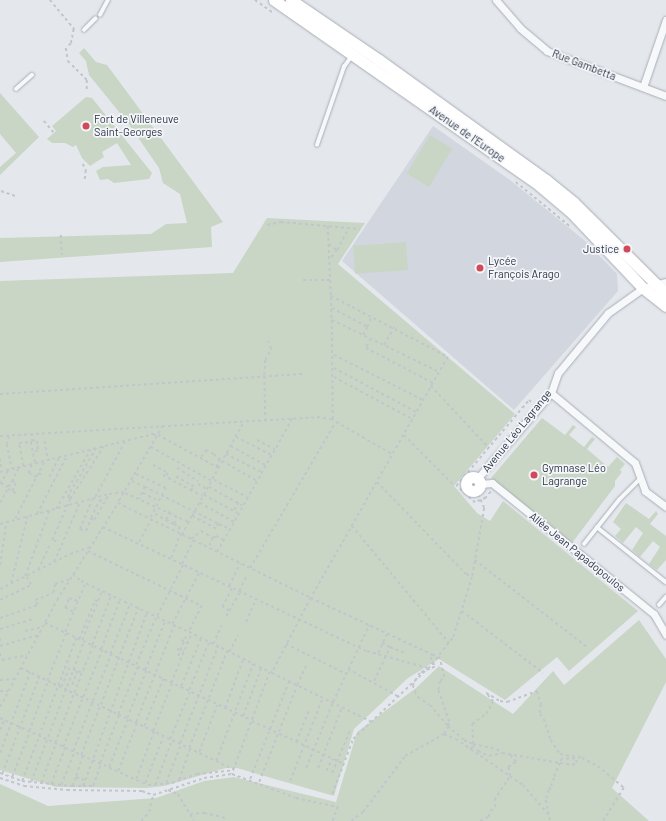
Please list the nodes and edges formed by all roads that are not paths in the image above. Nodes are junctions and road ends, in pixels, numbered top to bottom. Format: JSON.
{"nodes":[{"id":1,"x":108,"y":0,"type":"edge"},
{"id":2,"x":274,"y":0,"type":"edge"},
{"id":3,"x":290,"y":0,"type":"edge"},
{"id":4,"x":496,"y":0,"type":"edge"},
{"id":5,"x":100,"y":15,"type":"dead end"},
{"id":6,"x":95,"y":19,"type":"dead end"},
{"id":7,"x":666,"y":20,"type":"edge"},
{"id":8,"x":84,"y":30,"type":"dead end"},
{"id":9,"x":356,"y":50,"type":"junction"},
{"id":10,"x":32,"y":74,"type":"dead end"},
{"id":11,"x":643,"y":87,"type":"junction"},
{"id":12,"x":16,"y":89,"type":"dead end"},
{"id":13,"x":666,"y":96,"type":"edge"},
{"id":14,"x":317,"y":146,"type":"dead end"},
{"id":15,"x":663,"y":287,"type":"edge"},
{"id":16,"x":643,"y":288,"type":"junction"},
{"id":17,"x":666,"y":306,"type":"edge"},
{"id":18,"x":551,"y":393,"type":"junction"},
{"id":19,"x":640,"y":480,"type":"junction"},
{"id":20,"x":478,"y":485,"type":"joint"},
{"id":21,"x":666,"y":507,"type":"edge"},
{"id":22,"x":597,"y":527,"type":"junction"},
{"id":23,"x":584,"y":544,"type":"dead end"},
{"id":24,"x":666,"y":582,"type":"edge"},
{"id":25,"x":666,"y":597,"type":"edge"},
{"id":26,"x":659,"y":605,"type":"dead end"},
{"id":27,"x":666,"y":635,"type":"edge"}],
"edges":[{"from":1,"to":5,"type":"lane"},
{"from":2,"to":9,"type":"main road","name":"Avenue de l'Europe"},
{"from":3,"to":9,"type":"main road","name":"Avenue de l'Europe"},
{"from":4,"to":11,"type":"street","name":"Rue Gambetta"},
{"from":6,"to":8,"type":"lane"},
{"from":7,"to":11,"type":"street"},
{"from":9,"to":14,"type":"lane"},
{"from":9,"to":15,"type":"main road","name":"Avenue de l'Europe"},
{"from":9,"to":16,"type":"main road","name":"Avenue de l'Europe"},
{"from":10,"to":12,"type":"lane"},
{"from":11,"to":13,"type":"street","name":"Rue Gambetta"},
{"from":15,"to":16,"type":"street","name":"Avenue Léo Lagrange"},
{"from":16,"to":17,"type":"main road","name":"Avenue de l'Europe"},
{"from":16,"to":18,"type":"street","name":"Avenue Léo Lagrange"},
{"from":18,"to":19,"type":"street"},
{"from":18,"to":20,"type":"street","name":"Avenue Léo Lagrange"},
{"from":19,"to":21,"type":"street"},
{"from":19,"to":22,"type":"lane"},
{"from":20,"to":27,"type":"street","name":"Allée Jean Papadopoulos"},
{"from":22,"to":23,"type":"lane"},
{"from":22,"to":24,"type":"lane"},
{"from":25,"to":26,"type":"lane"}]}
